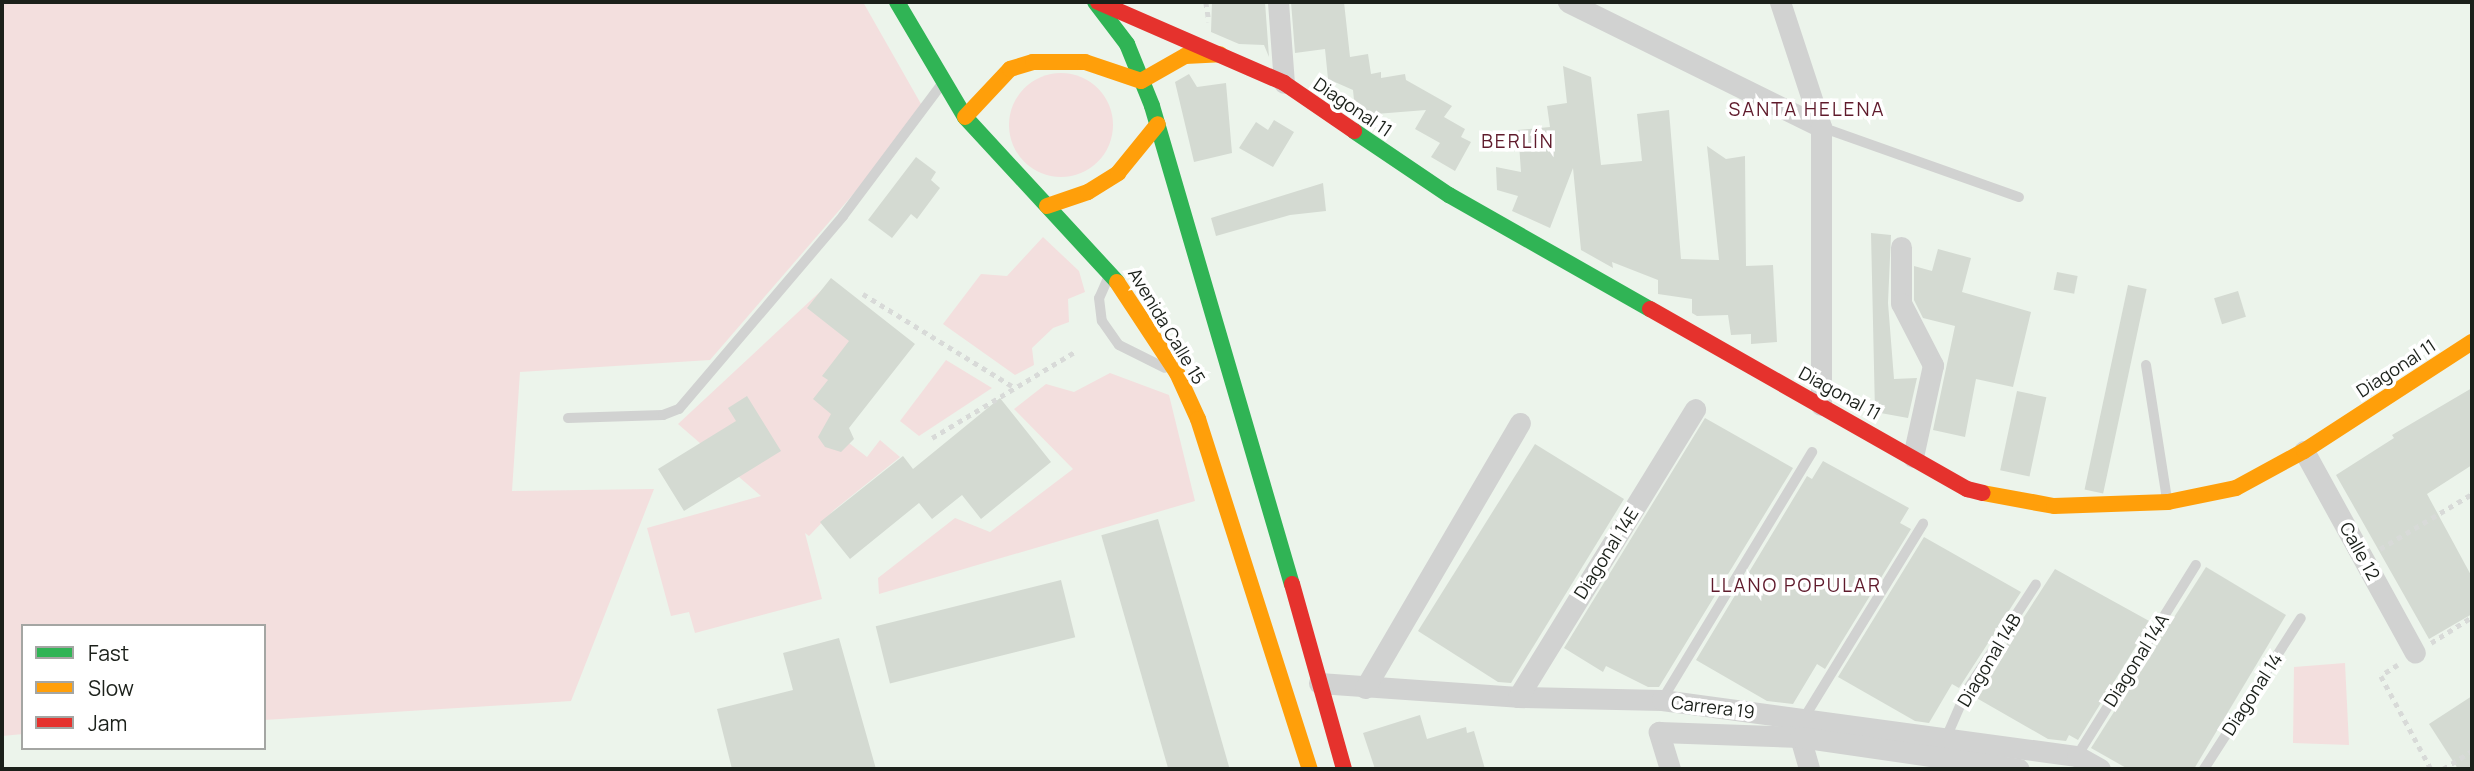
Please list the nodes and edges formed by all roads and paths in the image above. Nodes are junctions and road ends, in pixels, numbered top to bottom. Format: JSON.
{"nodes":[{"id":1,"x":897,"y":2,"type":"edge"},
{"id":2,"x":1096,"y":2,"type":"edge"},
{"id":3,"x":1278,"y":2,"type":"edge"},
{"id":4,"x":1568,"y":2,"type":"edge"},
{"id":5,"x":1780,"y":2,"type":"edge"},
{"id":6,"x":1220,"y":54,"type":"junction"},
{"id":7,"x":945,"y":79,"type":"junction"},
{"id":8,"x":1141,"y":81,"type":"junction"},
{"id":9,"x":1284,"y":83,"type":"junction"},
{"id":10,"x":965,"y":117,"type":"junction"},
{"id":11,"x":1158,"y":124,"type":"junction"},
{"id":12,"x":1821,"y":127,"type":"junction"},
{"id":13,"x":2019,"y":197,"type":"dead end"},
{"id":14,"x":1047,"y":206,"type":"junction"},
{"id":15,"x":1900,"y":247,"type":"dead end"},
{"id":16,"x":1111,"y":272,"type":"junction"},
{"id":17,"x":863,"y":294,"type":"dead end"},
{"id":18,"x":2472,"y":342,"type":"edge"},
{"id":19,"x":1076,"y":351,"type":"dead end"},
{"id":20,"x":2146,"y":365,"type":"dead end"},
{"id":21,"x":1177,"y":373,"type":"junction"},
{"id":22,"x":1012,"y":386,"type":"junction"},
{"id":23,"x":1821,"y":405,"type":"junction"},
{"id":24,"x":1695,"y":410,"type":"dead end"},
{"id":25,"x":568,"y":418,"type":"dead end"},
{"id":26,"x":1520,"y":423,"type":"dead end"},
{"id":27,"x":932,"y":438,"type":"dead end"},
{"id":28,"x":2304,"y":451,"type":"junction"},
{"id":29,"x":1812,"y":452,"type":"dead end"},
{"id":30,"x":1913,"y":457,"type":"junction"},
{"id":31,"x":2472,"y":494,"type":"edge"},
{"id":32,"x":2168,"y":502,"type":"junction"},
{"id":33,"x":1923,"y":524,"type":"dead end"},
{"id":34,"x":2364,"y":558,"type":"junction"},
{"id":35,"x":2196,"y":565,"type":"dead end"},
{"id":36,"x":2036,"y":584,"type":"dead end"},
{"id":37,"x":2472,"y":617,"type":"edge"},
{"id":38,"x":2301,"y":618,"type":"dead end"},
{"id":39,"x":2415,"y":653,"type":"joint"},
{"id":40,"x":2381,"y":677,"type":"dead end"},
{"id":41,"x":1319,"y":683,"type":"junction"},
{"id":42,"x":1365,"y":688,"type":"junction"},
{"id":43,"x":1518,"y":697,"type":"junction"},
{"id":44,"x":1662,"y":701,"type":"junction"},
{"id":45,"x":1802,"y":727,"type":"junction"},
{"id":46,"x":1946,"y":738,"type":"junction"},
{"id":47,"x":2472,"y":751,"type":"edge"},
{"id":48,"x":2077,"y":756,"type":"junction"},
{"id":49,"x":1935,"y":763,"type":"edge"},
{"id":50,"x":1310,"y":769,"type":"edge"},
{"id":51,"x":1344,"y":769,"type":"edge"},
{"id":52,"x":1670,"y":769,"type":"edge"},
{"id":53,"x":1809,"y":769,"type":"edge"},
{"id":54,"x":2019,"y":769,"type":"edge"},
{"id":55,"x":2100,"y":769,"type":"edge"},
{"id":56,"x":2204,"y":769,"type":"edge"},
{"id":57,"x":2431,"y":769,"type":"edge"},
{"id":58,"x":2443,"y":769,"type":"edge"}],
"edges":[{"from":1,"to":7,"type":"main road","name":"Avenida Calle 15"},
{"from":2,"to":6,"type":"main road","name":"Diagonal 11"},
{"from":2,"to":8,"type":"main road","name":"Avenida Calle 15"},
{"from":3,"to":9,"type":"street"},
{"from":4,"to":12,"type":"street"},
{"from":5,"to":12,"type":"street"},
{"from":6,"to":8,"type":"main road","name":"Diagonal 11"},
{"from":6,"to":9,"type":"main road","name":"Diagonal 11"},
{"from":7,"to":10,"type":"main road","name":"Avenida Calle 15"},
{"from":7,"to":25,"type":"lane"},
{"from":8,"to":10,"type":"main road"},
{"from":8,"to":11,"type":"main road","name":"Avenida Calle 15"},
{"from":9,"to":23,"type":"main road","name":"Diagonal 11"},
{"from":10,"to":14,"type":"main road","name":"Avenida Calle 15"},
{"from":11,"to":14,"type":"main road"},
{"from":11,"to":41,"type":"main road","name":"Avenida Calle 15"},
{"from":12,"to":13,"type":"lane"},
{"from":12,"to":23,"type":"street"},
{"from":14,"to":16,"type":"main road","name":"Avenida Calle 15"},
{"from":15,"to":30,"type":"street"},
{"from":16,"to":21,"type":"main road","name":"Avenida Calle 15"},
{"from":16,"to":21,"type":"lane"},
{"from":17,"to":22,"type":"path"},
{"from":18,"to":28,"type":"main road","name":"Diagonal 11"},
{"from":19,"to":22,"type":"path"},
{"from":20,"to":32,"type":"lane"},
{"from":21,"to":50,"type":"main road","name":"Avenida Calle 15"},
{"from":22,"to":27,"type":"path"},
{"from":23,"to":30,"type":"main road","name":"Diagonal 11"},
{"from":24,"to":43,"type":"street","name":"Diagonal 14E"},
{"from":26,"to":42,"type":"street"},
{"from":28,"to":32,"type":"main road","name":"Diagonal 11"},
{"from":28,"to":34,"type":"street","name":"Calle 12"},
{"from":29,"to":44,"type":"lane"},
{"from":30,"to":32,"type":"main road","name":"Diagonal 11"},
{"from":31,"to":34,"type":"path"},
{"from":33,"to":45,"type":"lane"},
{"from":34,"to":39,"type":"street","name":"Calle 12"},
{"from":35,"to":48,"type":"lane","name":"Diagonal 14A"},
{"from":36,"to":46,"type":"lane","name":"Diagonal 14B"},
{"from":37,"to":39,"type":"path"},
{"from":38,"to":56,"type":"lane","name":"Diagonal 14"},
{"from":40,"to":57,"type":"path"},
{"from":41,"to":42,"type":"street","name":"Carrera 19"},
{"from":41,"to":51,"type":"main road","name":"Avenida Calle 15"},
{"from":42,"to":43,"type":"street","name":"Carrera 19"},
{"from":43,"to":44,"type":"street","name":"Carrera 19"},
{"from":44,"to":45,"type":"street","name":"Carrera 19"},
{"from":45,"to":46,"type":"street","name":"Carrera 19"},
{"from":45,"to":49,"type":"street"},
{"from":45,"to":52,"type":"street"},
{"from":45,"to":53,"type":"street"},
{"from":46,"to":48,"type":"street","name":"Carrera 19"},
{"from":47,"to":58,"type":"path"},
{"from":48,"to":55,"type":"street","name":"Carrera 19"},
{"from":49,"to":54,"type":"street"}]}
